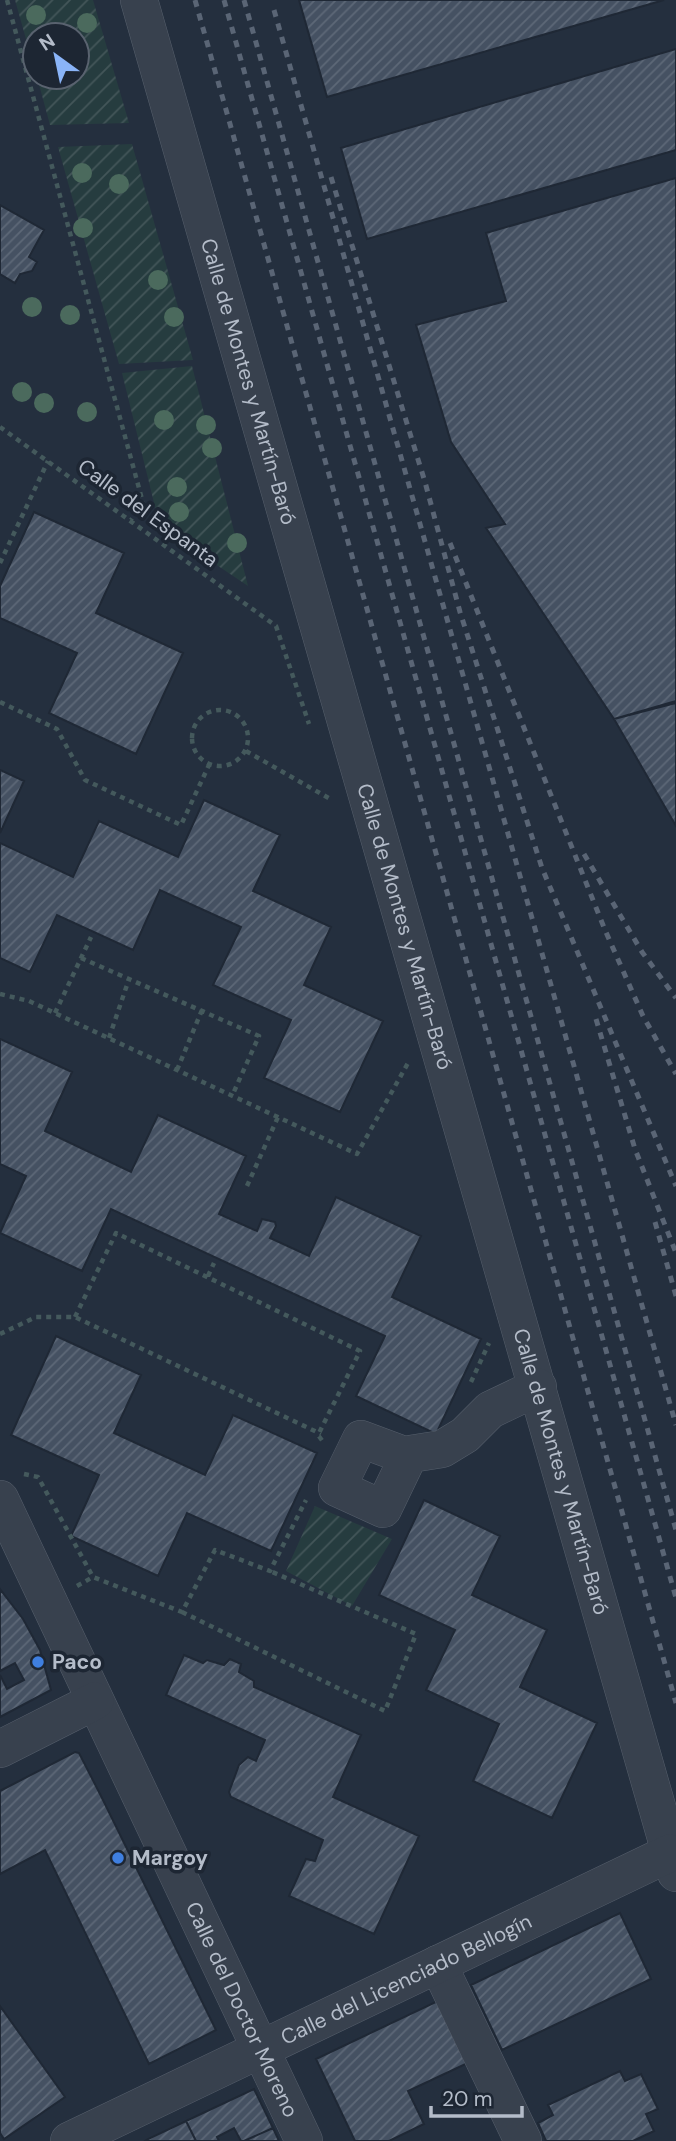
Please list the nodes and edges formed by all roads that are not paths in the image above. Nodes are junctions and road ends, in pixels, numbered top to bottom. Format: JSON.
{"nodes":[{"id":1,"x":139,"y":0,"type":"edge"},
{"id":2,"x":538,"y":1387,"type":"junction"},
{"id":3,"x":409,"y":1455,"type":"dead end"},
{"id":4,"x":6,"y":1486,"type":"edge"},
{"id":5,"x":13,"y":1560,"type":"edge"},
{"id":6,"x":95,"y":1701,"type":"junction"},
{"id":7,"x":0,"y":1749,"type":"edge"},
{"id":8,"x":673,"y":1863,"type":"edge"},
{"id":9,"x":438,"y":1964,"type":"junction"},
{"id":10,"x":258,"y":2049,"type":"junction"},
{"id":11,"x":69,"y":2141,"type":"edge"},
{"id":12,"x":303,"y":2141,"type":"edge"},
{"id":13,"x":523,"y":2141,"type":"edge"}],
"edges":[{"from":1,"to":2,"type":"street","name":"Calle de Montes y Martín-Baró"},
{"from":2,"to":3,"type":"street"},
{"from":2,"to":8,"type":"street","name":"Calle de Montes y Martín-Baró"},
{"from":4,"to":5,"type":"street","name":"Calle del Doctor Moreno"},
{"from":5,"to":6,"type":"street","name":"Calle del Doctor Moreno"},
{"from":6,"to":7,"type":"street"},
{"from":6,"to":10,"type":"street","name":"Calle del Doctor Moreno"},
{"from":8,"to":9,"type":"street","name":"Calle del Licenciado Bellogín"},
{"from":9,"to":10,"type":"street","name":"Calle del Licenciado Bellogín"},
{"from":9,"to":13,"type":"street"},
{"from":10,"to":11,"type":"street","name":"Calle del Licenciado Bellogín"},
{"from":10,"to":12,"type":"street","name":"Calle del Doctor Moreno"}]}
